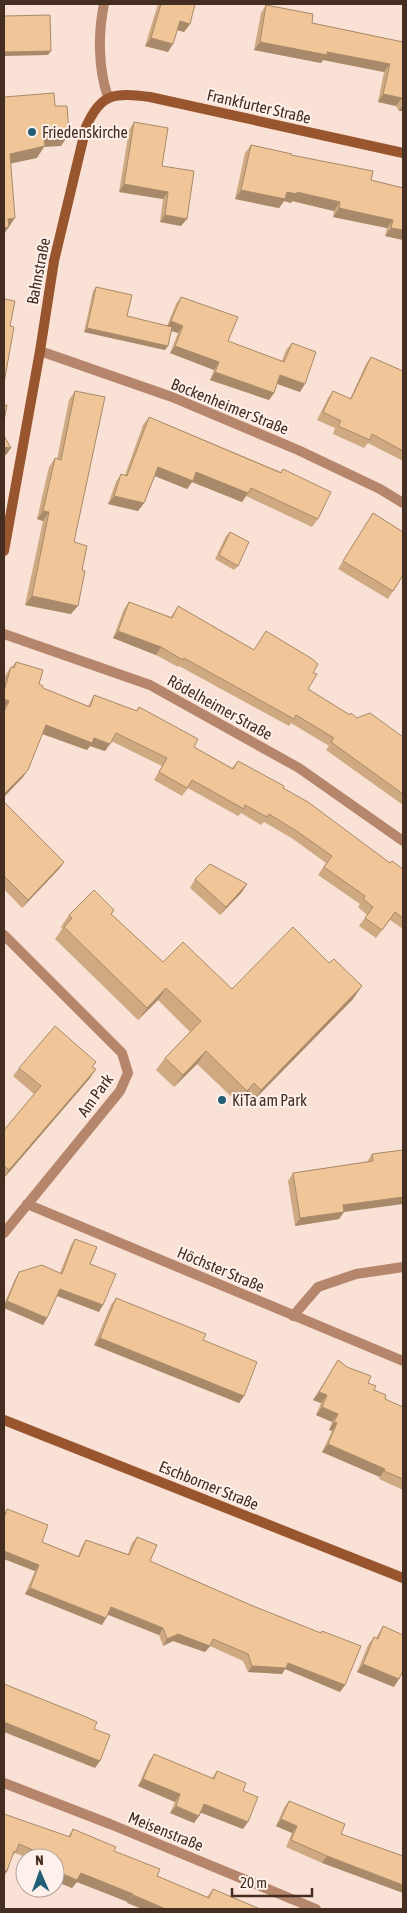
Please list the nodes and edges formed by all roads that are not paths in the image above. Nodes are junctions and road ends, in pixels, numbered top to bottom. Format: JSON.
{"nodes":[{"id":1,"x":94,"y":4,"type":"edge"},
{"id":2,"x":104,"y":8,"type":"edge"},
{"id":3,"x":108,"y":97,"type":"junction"},
{"id":4,"x":403,"y":153,"type":"edge"},
{"id":5,"x":40,"y":351,"type":"junction"},
{"id":6,"x":403,"y":503,"type":"edge"},
{"id":7,"x":4,"y":551,"type":"edge"},
{"id":8,"x":4,"y":634,"type":"edge"},
{"id":9,"x":403,"y":841,"type":"edge"},
{"id":10,"x":4,"y":936,"type":"edge"},
{"id":11,"x":27,"y":1204,"type":"junction"},
{"id":12,"x":4,"y":1233,"type":"edge"},
{"id":13,"x":403,"y":1267,"type":"edge"},
{"id":14,"x":293,"y":1316,"type":"junction"},
{"id":15,"x":403,"y":1361,"type":"edge"},
{"id":16,"x":4,"y":1420,"type":"edge"},
{"id":17,"x":403,"y":1578,"type":"edge"},
{"id":18,"x":4,"y":1783,"type":"edge"},
{"id":19,"x":316,"y":1909,"type":"edge"}],
"edges":[{"from":1,"to":2,"type":"street"},
{"from":2,"to":3,"type":"street"},
{"from":3,"to":4,"type":"street","name":"Frankfurter Straße"},
{"from":3,"to":5,"type":"street","name":"Bahnstraße"},
{"from":5,"to":6,"type":"street","name":"Bockenheimer Straße"},
{"from":5,"to":7,"type":"street","name":"Bahnstraße"},
{"from":8,"to":9,"type":"street","name":"Rödelheimer Straße"},
{"from":10,"to":11,"type":"street","name":"Am Park"},
{"from":11,"to":12,"type":"street","name":"Am Park"},
{"from":11,"to":14,"type":"street","name":"Höchster Straße"},
{"from":13,"to":14,"type":"street"},
{"from":14,"to":15,"type":"street","name":"Höchster Straße"},
{"from":16,"to":17,"type":"street","name":"Eschborner Straße"},
{"from":18,"to":19,"type":"street","name":"Meisenstraße"}]}
